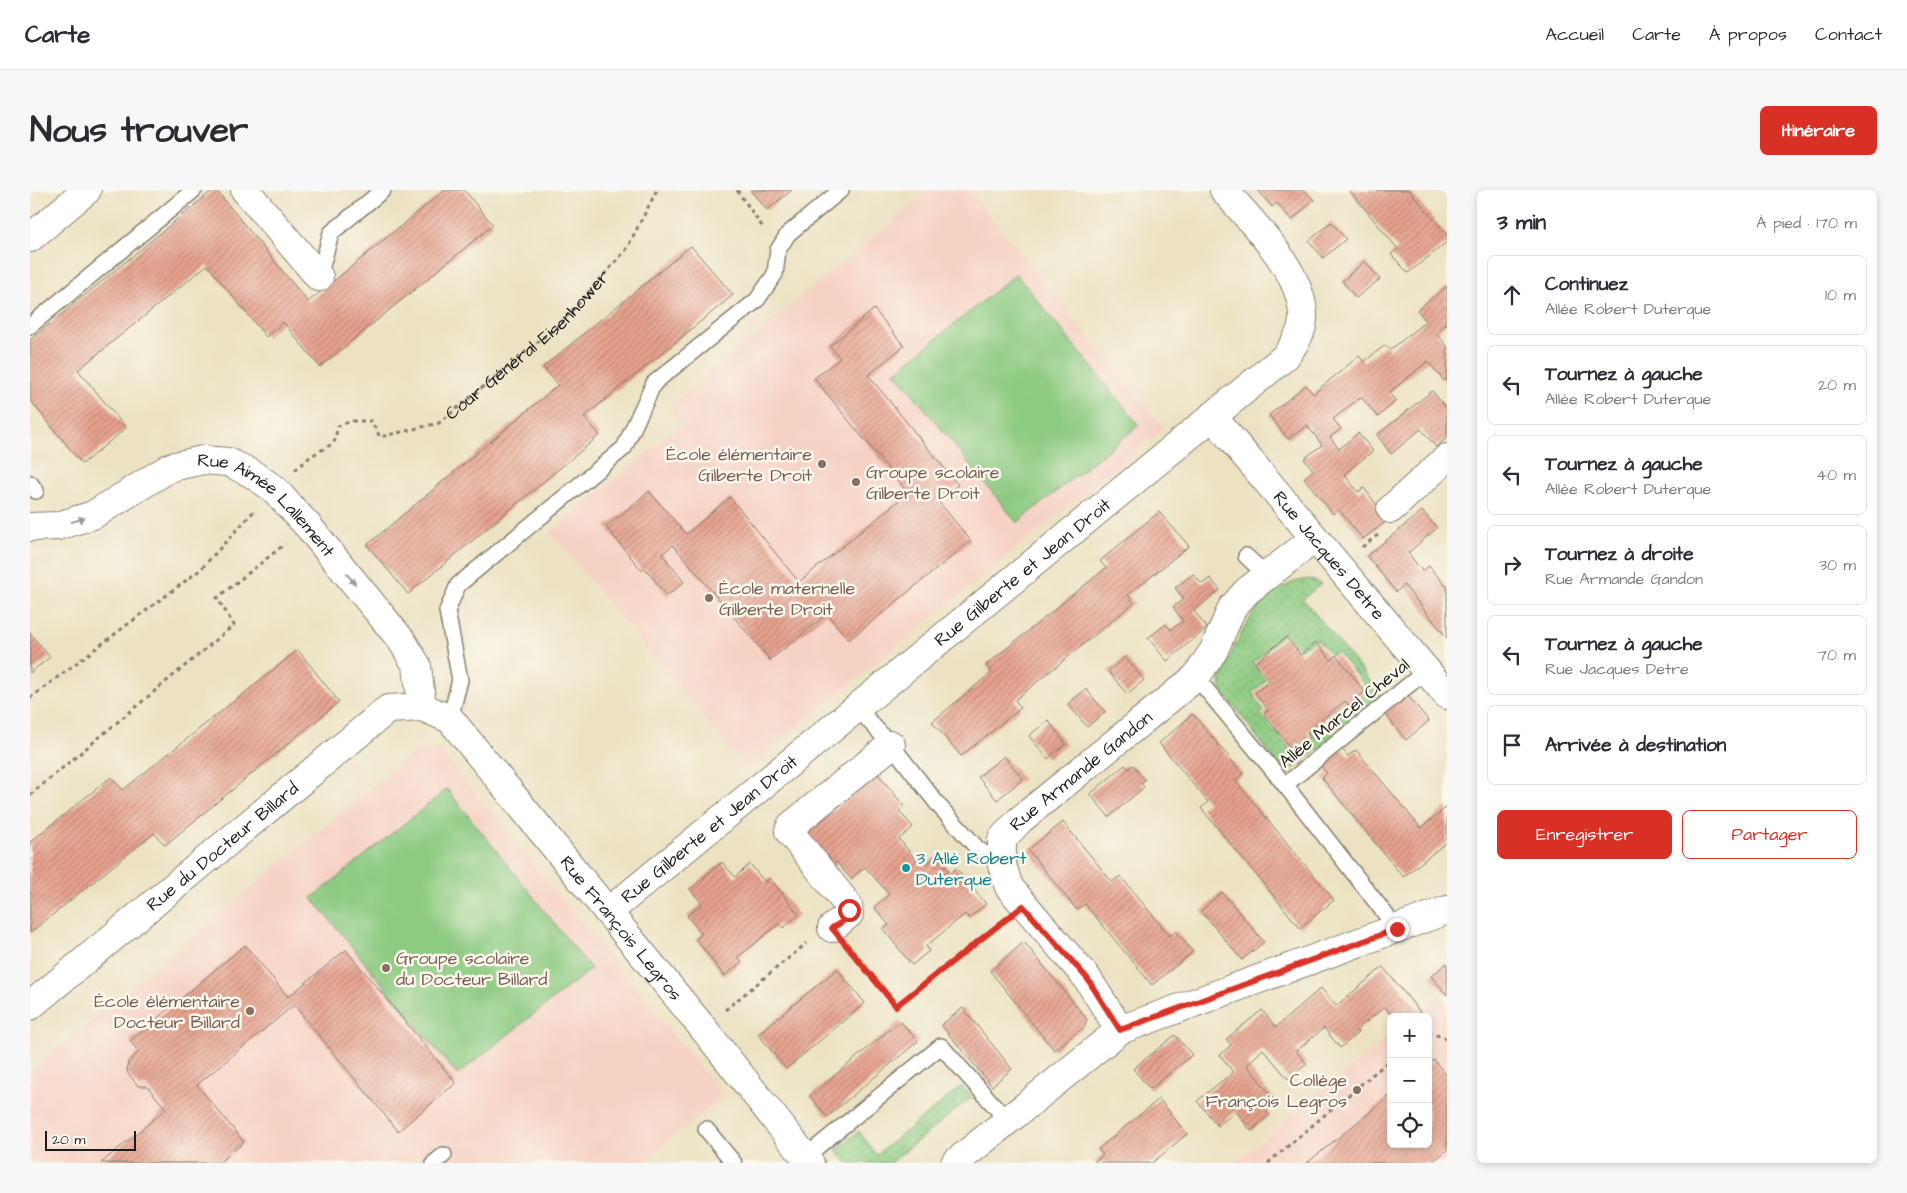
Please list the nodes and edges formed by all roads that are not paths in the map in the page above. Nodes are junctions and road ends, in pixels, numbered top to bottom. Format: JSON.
{"nodes":[{"id":1,"x":87,"y":190,"type":"edge"},
{"id":2,"x":194,"y":190,"type":"edge"},
{"id":3,"x":245,"y":190,"type":"edge"},
{"id":4,"x":383,"y":190,"type":"edge"},
{"id":5,"x":841,"y":190,"type":"edge"},
{"id":6,"x":1224,"y":190,"type":"edge"},
{"id":7,"x":30,"y":238,"type":"edge"},
{"id":8,"x":319,"y":276,"type":"joint"},
{"id":9,"x":30,"y":326,"type":"edge"},
{"id":10,"x":1212,"y":416,"type":"junction"},
{"id":11,"x":1447,"y":458,"type":"edge"},
{"id":12,"x":1394,"y":506,"type":"road end"},
{"id":13,"x":30,"y":528,"type":"edge"},
{"id":14,"x":1314,"y":539,"type":"junction"},
{"id":15,"x":1246,"y":556,"type":"dead end"},
{"id":16,"x":1267,"y":576,"type":"junction"},
{"id":17,"x":1426,"y":671,"type":"junction"},
{"id":18,"x":1196,"y":677,"type":"junction"},
{"id":19,"x":1447,"y":695,"type":"edge"},
{"id":20,"x":422,"y":707,"type":"junction"},
{"id":21,"x":857,"y":708,"type":"junction"},
{"id":22,"x":450,"y":720,"type":"junction"},
{"id":23,"x":891,"y":745,"type":"junction"},
{"id":24,"x":1285,"y":785,"type":"junction"},
{"id":25,"x":1002,"y":865,"type":"junction"},
{"id":26,"x":1447,"y":910,"type":"edge"},
{"id":27,"x":608,"y":912,"type":"junction"},
{"id":28,"x":832,"y":928,"type":"road end"},
{"id":29,"x":1397,"y":929,"type":"junction"},
{"id":30,"x":30,"y":1006,"type":"edge"},
{"id":31,"x":1120,"y":1030,"type":"junction"},
{"id":32,"x":1008,"y":1120,"type":"junction"},
{"id":33,"x":706,"y":1129,"type":"dead end"},
{"id":34,"x":808,"y":1160,"type":"edge"},
{"id":35,"x":734,"y":1163,"type":"edge"},
{"id":36,"x":955,"y":1163,"type":"edge"}],
"edges":[{"from":1,"to":7,"type":"street"},
{"from":2,"to":9,"type":"lane"},
{"from":3,"to":8,"type":"street"},
{"from":4,"to":8,"type":"lane"},
{"from":5,"to":22,"type":"lane"},
{"from":6,"to":10,"type":"street","name":"Rue Gilberte et Jean Droit"},
{"from":10,"to":14,"type":"street","name":"Rue Jacques Detre"},
{"from":10,"to":21,"type":"street","name":"Rue Gilberte et Jean Droit"},
{"from":11,"to":12,"type":"street"},
{"from":13,"to":20,"type":"street","name":"Rue Aimée Lallement","one_way":true},
{"from":14,"to":16,"type":"street","name":"Rue Armande Gandon"},
{"from":14,"to":17,"type":"street","name":"Rue Jacques Detre"},
{"from":15,"to":16,"type":"lane"},
{"from":16,"to":18,"type":"street","name":"Rue Armande Gandon"},
{"from":17,"to":19,"type":"street","name":"Rue Jacques Detre"},
{"from":17,"to":24,"type":"lane","name":"Allée Marcel Cheval"},
{"from":18,"to":24,"type":"lane","name":"Allée Marcel Cheval"},
{"from":18,"to":25,"type":"street","name":"Rue Armande Gandon"},
{"from":20,"to":22,"type":"street","name":"Rue François Legros"},
{"from":20,"to":30,"type":"street","name":"Rue du Docteur Billard"},
{"from":21,"to":23,"type":"lane"},
{"from":21,"to":27,"type":"street","name":"Rue Gilberte et Jean Droit"},
{"from":22,"to":27,"type":"street","name":"Rue François Legros"},
{"from":23,"to":25,"type":"lane"},
{"from":23,"to":28,"type":"street"},
{"from":24,"to":29,"type":"lane","name":"Allée Marcel Cheval"},
{"from":25,"to":31,"type":"street","name":"Rue Armande Gandon"},
{"from":26,"to":29,"type":"street"},
{"from":27,"to":34,"type":"street","name":"Rue François Legros"},
{"from":29,"to":31,"type":"street"},
{"from":31,"to":32,"type":"street"},
{"from":32,"to":34,"type":"lane"},
{"from":32,"to":36,"type":"street"},
{"from":33,"to":35,"type":"lane"}]}
